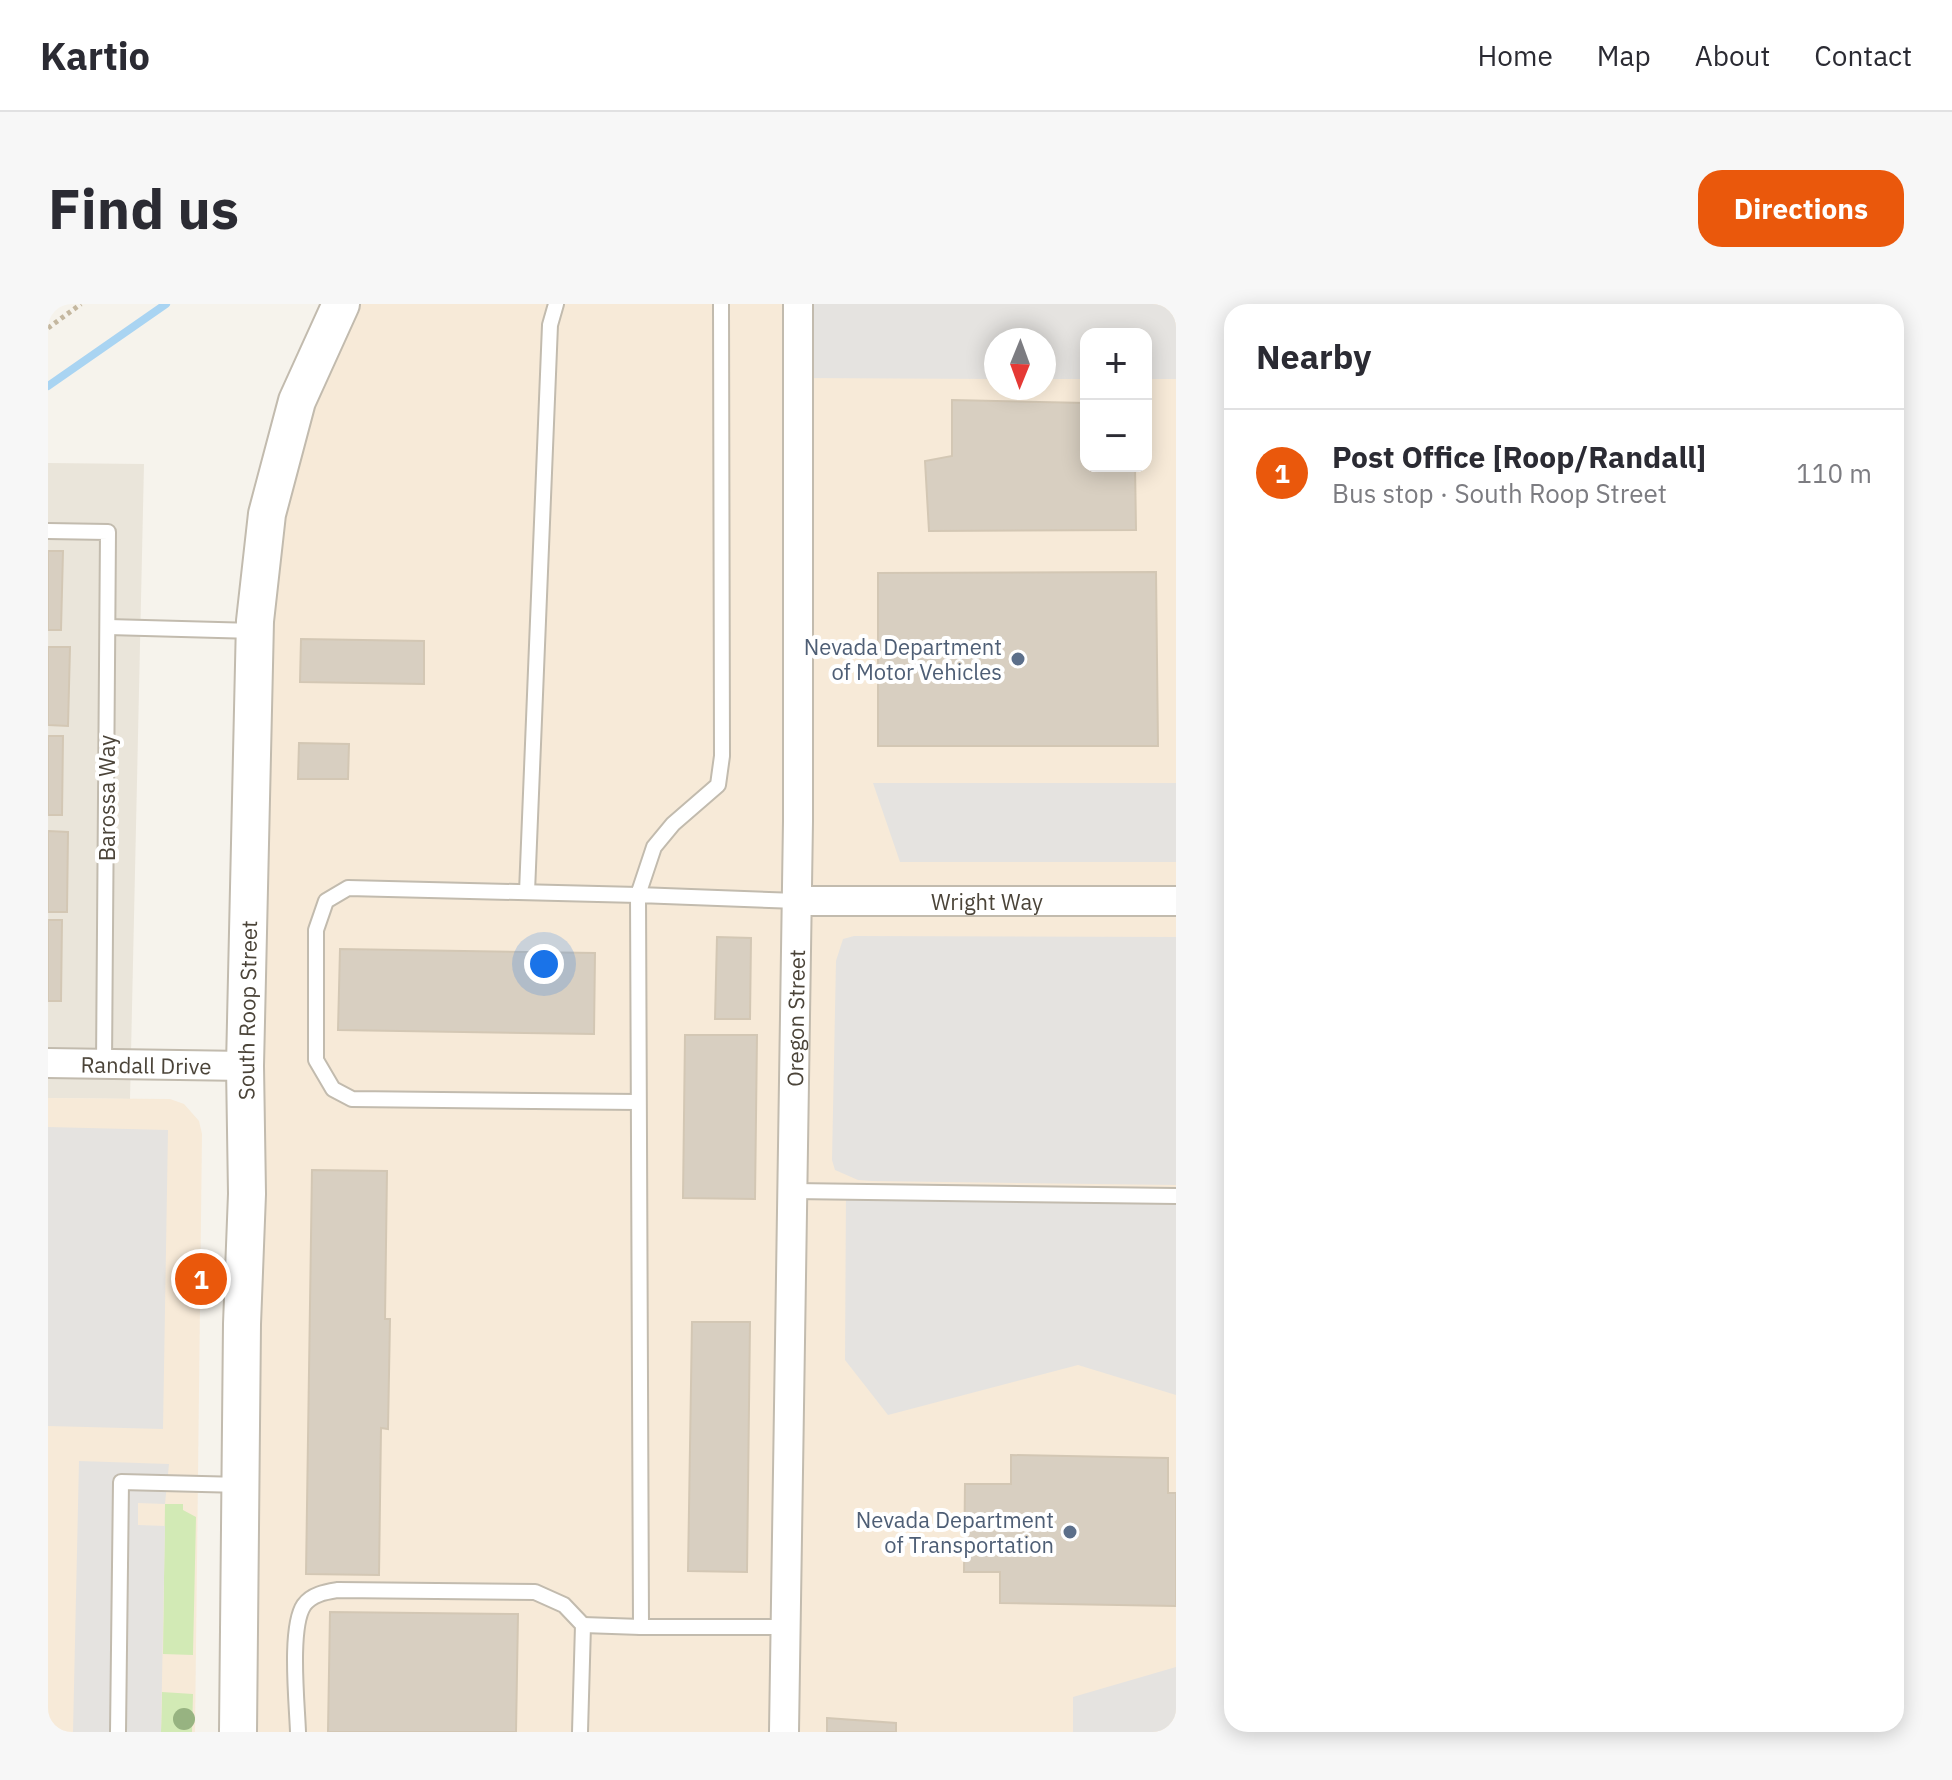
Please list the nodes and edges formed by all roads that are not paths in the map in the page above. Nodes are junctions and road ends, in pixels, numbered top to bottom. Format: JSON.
{"nodes":[{"id":1,"x":341,"y":304,"type":"edge"},
{"id":2,"x":556,"y":304,"type":"edge"},
{"id":3,"x":721,"y":304,"type":"edge"},
{"id":4,"x":798,"y":304,"type":"edge"},
{"id":5,"x":48,"y":531,"type":"edge"},
{"id":6,"x":108,"y":627,"type":"junction"},
{"id":7,"x":255,"y":631,"type":"junction"},
{"id":8,"x":527,"y":892,"type":"junction"},
{"id":9,"x":638,"y":895,"type":"junction"},
{"id":10,"x":797,"y":901,"type":"junction"},
{"id":11,"x":1176,"y":901,"type":"edge"},
{"id":12,"x":48,"y":1063,"type":"edge"},
{"id":13,"x":104,"y":1064,"type":"junction"},
{"id":14,"x":245,"y":1066,"type":"junction"},
{"id":15,"x":638,"y":1102,"type":"junction"},
{"id":16,"x":793,"y":1191,"type":"junction"},
{"id":17,"x":1176,"y":1196,"type":"edge"},
{"id":18,"x":242,"y":1485,"type":"junction"},
{"id":19,"x":583,"y":1625,"type":"junction"},
{"id":20,"x":641,"y":1627,"type":"junction"},
{"id":21,"x":786,"y":1627,"type":"junction"},
{"id":22,"x":118,"y":1732,"type":"edge"},
{"id":23,"x":238,"y":1732,"type":"edge"},
{"id":24,"x":298,"y":1732,"type":"edge"},
{"id":25,"x":580,"y":1732,"type":"edge"},
{"id":26,"x":784,"y":1732,"type":"edge"}],
"edges":[{"from":1,"to":7,"type":"street","name":"South Roop Street"},
{"from":2,"to":8,"type":"lane"},
{"from":3,"to":9,"type":"lane"},
{"from":4,"to":10,"type":"street","name":"Oregon Street"},
{"from":5,"to":6,"type":"lane","name":"Barossa Way"},
{"from":6,"to":7,"type":"lane"},
{"from":6,"to":13,"type":"lane","name":"Barossa Way"},
{"from":7,"to":14,"type":"street","name":"South Roop Street"},
{"from":8,"to":9,"type":"lane"},
{"from":8,"to":15,"type":"lane"},
{"from":9,"to":10,"type":"lane"},
{"from":9,"to":15,"type":"lane"},
{"from":10,"to":11,"type":"street","name":"Wright Way"},
{"from":10,"to":16,"type":"street","name":"Oregon Street"},
{"from":12,"to":13,"type":"street","name":"Randall Drive"},
{"from":13,"to":14,"type":"street","name":"Randall Drive"},
{"from":14,"to":18,"type":"street","name":"South Roop Street"},
{"from":15,"to":20,"type":"lane"},
{"from":16,"to":17,"type":"lane"},
{"from":16,"to":21,"type":"street","name":"Oregon Street"},
{"from":18,"to":22,"type":"lane"},
{"from":18,"to":23,"type":"street","name":"South Roop Street"},
{"from":19,"to":20,"type":"lane"},
{"from":19,"to":24,"type":"lane"},
{"from":19,"to":25,"type":"lane"},
{"from":20,"to":21,"type":"lane"},
{"from":21,"to":26,"type":"street","name":"Oregon Street"}]}
